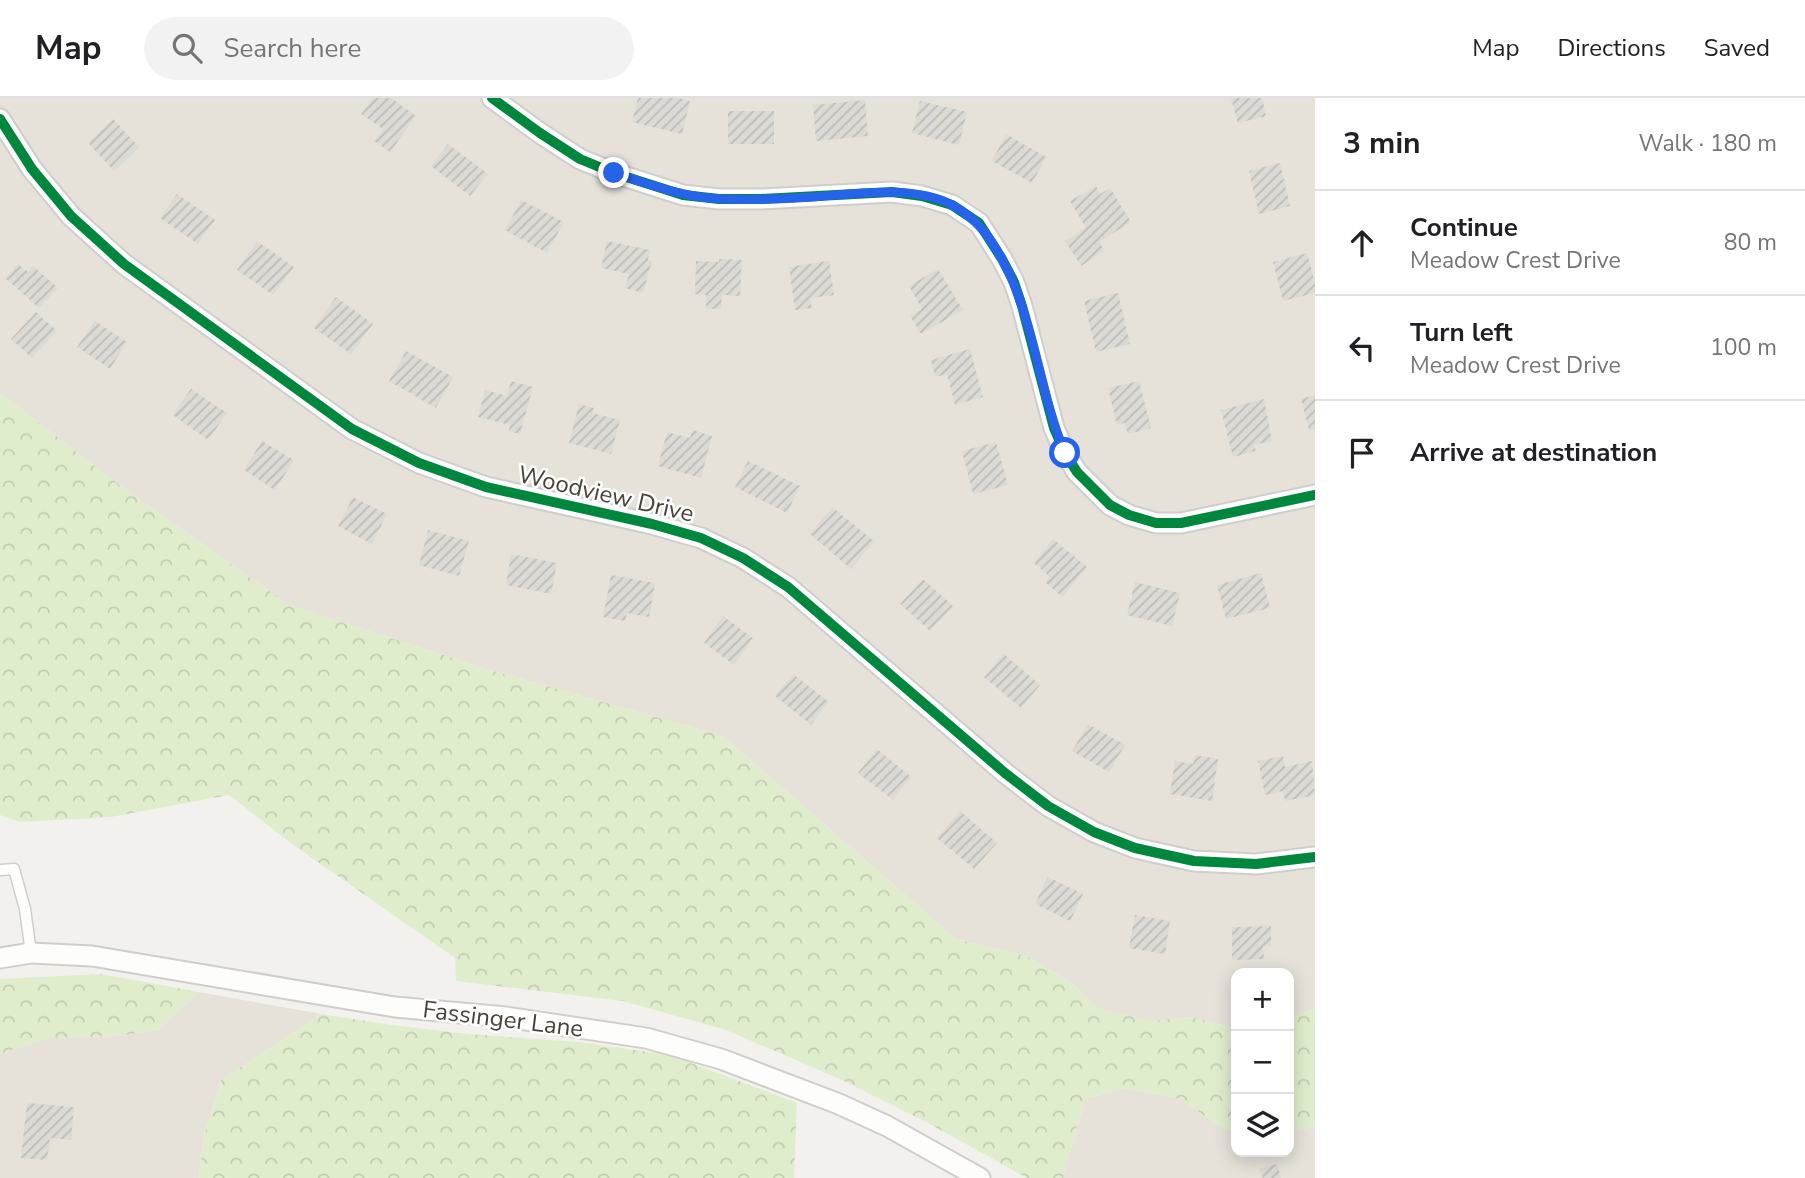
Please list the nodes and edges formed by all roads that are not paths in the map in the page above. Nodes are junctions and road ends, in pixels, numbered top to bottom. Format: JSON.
{"nodes":[{"id":1,"x":492,"y":98,"type":"edge"},
{"id":2,"x":0,"y":119,"type":"edge"},
{"id":3,"x":1315,"y":495,"type":"edge"},
{"id":4,"x":1315,"y":857,"type":"edge"},
{"id":5,"x":0,"y":870,"type":"edge"},
{"id":6,"x":31,"y":953,"type":"junction"},
{"id":7,"x":0,"y":958,"type":"edge"},
{"id":8,"x":980,"y":1178,"type":"edge"}],
"edges":[{"from":1,"to":3,"type":"street"},
{"from":2,"to":4,"type":"street","name":"Woodview Drive"},
{"from":5,"to":6,"type":"lane"},
{"from":6,"to":7,"type":"street","name":"Fassinger Lane"},
{"from":6,"to":8,"type":"street","name":"Fassinger Lane"}]}
